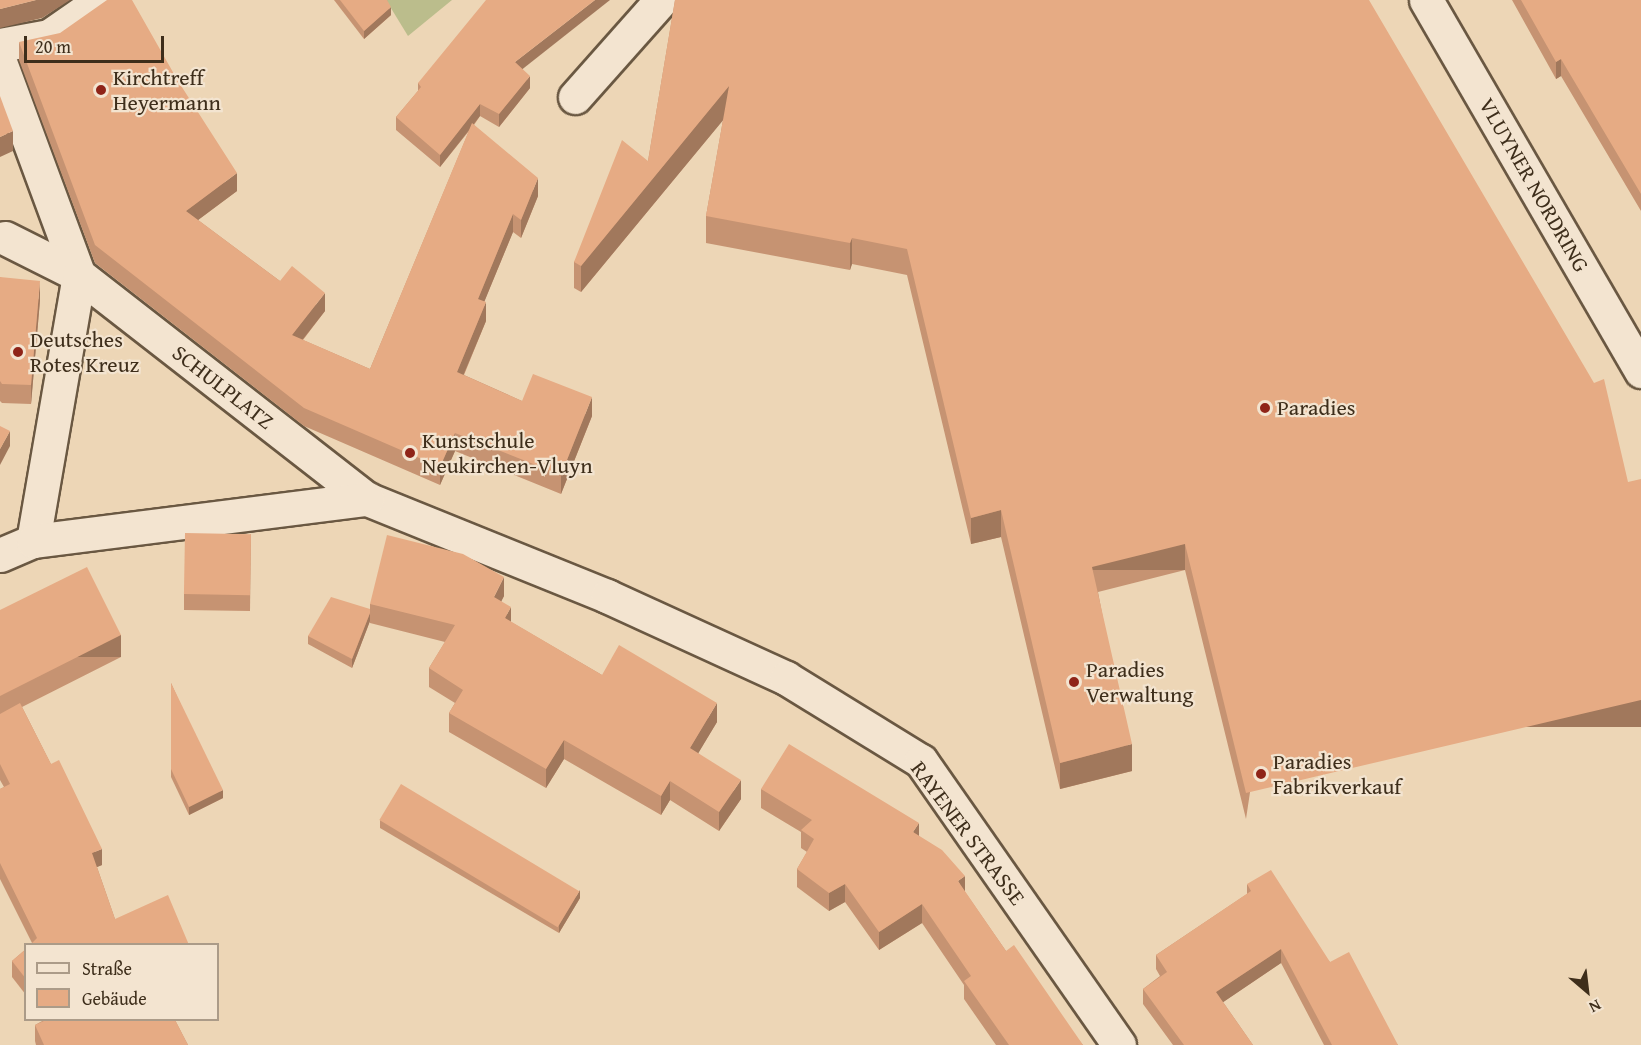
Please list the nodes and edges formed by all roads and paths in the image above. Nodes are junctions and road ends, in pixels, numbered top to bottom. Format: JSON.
{"nodes":[{"id":1,"x":101,"y":0,"type":"edge"},
{"id":2,"x":661,"y":0,"type":"edge"},
{"id":3,"x":1426,"y":0,"type":"edge"},
{"id":4,"x":0,"y":45,"type":"edge"},
{"id":5,"x":0,"y":62,"type":"edge"},
{"id":6,"x":575,"y":97,"type":"dead end"},
{"id":7,"x":5,"y":238,"type":"dead end"},
{"id":8,"x":79,"y":275,"type":"junction"},
{"id":9,"x":1641,"y":371,"type":"edge"},
{"id":10,"x":367,"y":499,"type":"junction"},
{"id":11,"x":33,"y":541,"type":"junction"},
{"id":12,"x":0,"y":555,"type":"edge"},
{"id":13,"x":606,"y":596,"type":"joint"},
{"id":14,"x":1119,"y":1045,"type":"edge"}],
"edges":[{"from":1,"to":4,"type":"street"},
{"from":2,"to":6,"type":"street"},
{"from":3,"to":9,"type":"street","name":"VLUYNER NORDRING"},
{"from":5,"to":8,"type":"street"},
{"from":7,"to":8,"type":"street","name":"SCHULPLATZ"},
{"from":8,"to":10,"type":"street","name":"SCHULPLATZ"},
{"from":8,"to":11,"type":"street"},
{"from":10,"to":11,"type":"street","name":"SCHULPLATZ"},
{"from":10,"to":13,"type":"street","name":"SCHULPLATZ"},
{"from":11,"to":12,"type":"street","name":"SCHULPLATZ"},
{"from":13,"to":14,"type":"street","name":"RAYENER STRASSE"}]}
